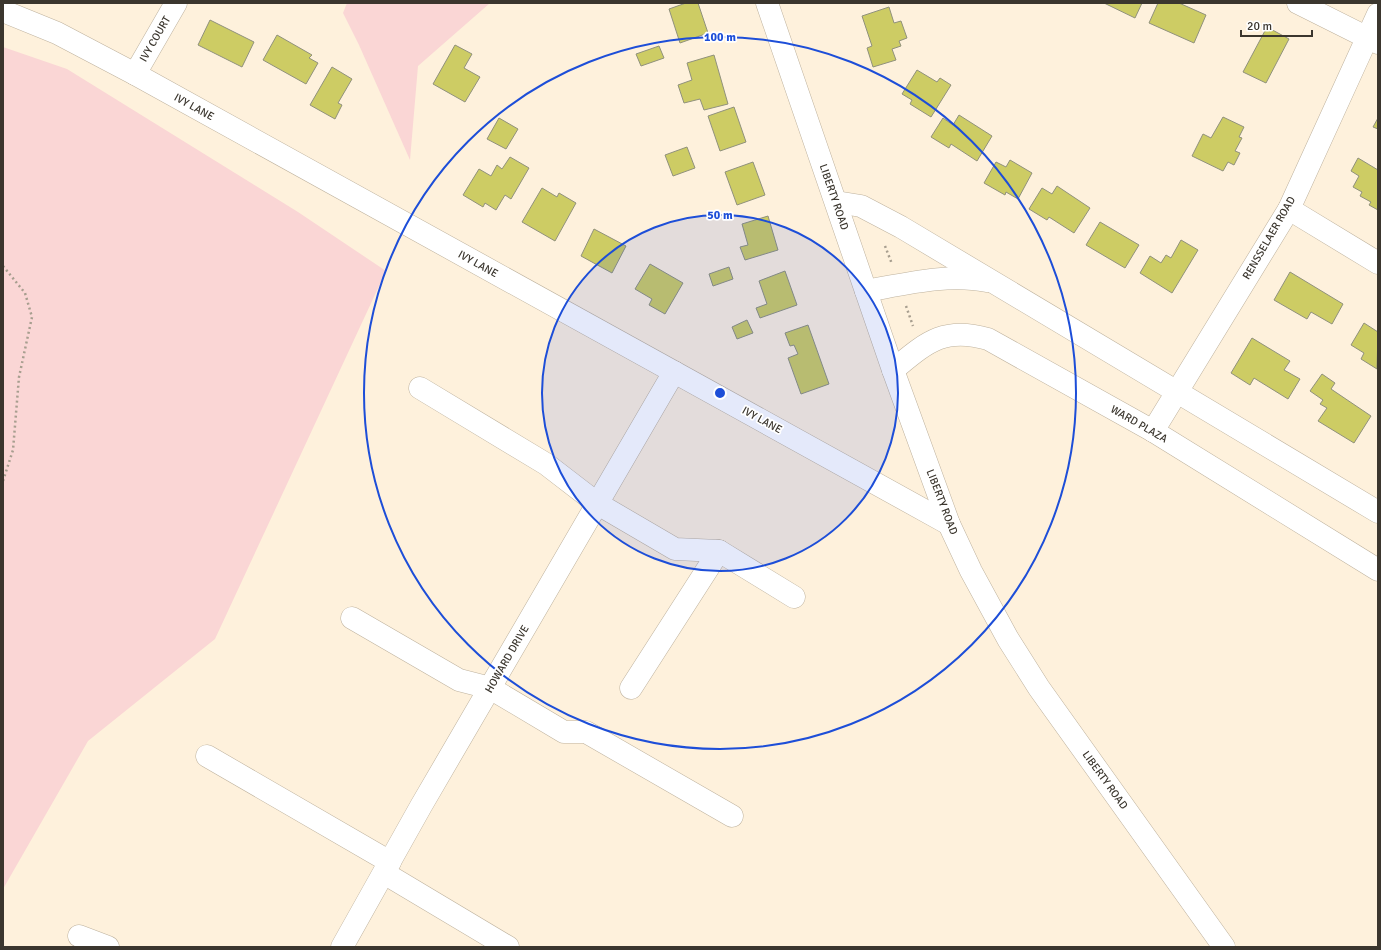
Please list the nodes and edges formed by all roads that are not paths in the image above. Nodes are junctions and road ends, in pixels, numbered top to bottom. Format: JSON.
{"nodes":[{"id":1,"x":176,"y":3,"type":"edge"},
{"id":2,"x":767,"y":3,"type":"edge"},
{"id":3,"x":1298,"y":3,"type":"edge"},
{"id":4,"x":3,"y":11,"type":"edge"},
{"id":5,"x":1378,"y":14,"type":"edge"},
{"id":6,"x":1372,"y":40,"type":"edge"},
{"id":7,"x":135,"y":74,"type":"junction"},
{"id":8,"x":836,"y":202,"type":"junction"},
{"id":9,"x":1289,"y":209,"type":"junction"},
{"id":10,"x":1378,"y":263,"type":"edge"},
{"id":11,"x":998,"y":284,"type":"junction"},
{"id":12,"x":866,"y":292,"type":"junction"},
{"id":13,"x":893,"y":370,"type":"junction"},
{"id":14,"x":674,"y":372,"type":"junction"},
{"id":15,"x":420,"y":388,"type":"dead end"},
{"id":16,"x":1177,"y":391,"type":"junction"},
{"id":17,"x":1153,"y":431,"type":"junction"},
{"id":18,"x":598,"y":504,"type":"junction"},
{"id":19,"x":1378,"y":512,"type":"edge"},
{"id":20,"x":949,"y":524,"type":"junction"},
{"id":21,"x":719,"y":551,"type":"junction"},
{"id":22,"x":1378,"y":570,"type":"edge"},
{"id":23,"x":794,"y":597,"type":"dead end"},
{"id":24,"x":352,"y":618,"type":"dead end"},
{"id":25,"x":490,"y":688,"type":"junction"},
{"id":26,"x":631,"y":688,"type":"dead end"},
{"id":27,"x":207,"y":756,"type":"dead end"},
{"id":28,"x":732,"y":816,"type":"dead end"},
{"id":29,"x":387,"y":868,"type":"junction"},
{"id":30,"x":79,"y":936,"type":"dead end"},
{"id":31,"x":108,"y":947,"type":"edge"},
{"id":32,"x":342,"y":947,"type":"edge"},
{"id":33,"x":508,"y":947,"type":"edge"},
{"id":34,"x":1224,"y":947,"type":"edge"}],
"edges":[{"from":1,"to":7,"type":"street","name":"IVY COURT"},
{"from":2,"to":8,"type":"street","name":"LIBERTY ROAD"},
{"from":3,"to":6,"type":"street"},
{"from":4,"to":7,"type":"street","name":"IVY LANE"},
{"from":5,"to":6,"type":"street","name":"RENSSELAER ROAD"},
{"from":6,"to":9,"type":"street","name":"RENSSELAER ROAD"},
{"from":7,"to":14,"type":"street","name":"IVY LANE"},
{"from":8,"to":11,"type":"street"},
{"from":8,"to":12,"type":"street","name":"LIBERTY ROAD"},
{"from":9,"to":10,"type":"street"},
{"from":9,"to":16,"type":"street","name":"RENSSELAER ROAD"},
{"from":11,"to":12,"type":"street"},
{"from":11,"to":16,"type":"street"},
{"from":12,"to":13,"type":"street","name":"LIBERTY ROAD"},
{"from":13,"to":17,"type":"street","name":"WARD PLAZA"},
{"from":13,"to":20,"type":"street","name":"LIBERTY ROAD"},
{"from":14,"to":18,"type":"street","name":"HOWARD DRIVE"},
{"from":14,"to":20,"type":"street","name":"IVY LANE"},
{"from":15,"to":18,"type":"street"},
{"from":16,"to":17,"type":"street","name":"RENSSELAER ROAD"},
{"from":16,"to":19,"type":"street"},
{"from":17,"to":22,"type":"street","name":"WARD PLAZA"},
{"from":18,"to":21,"type":"street"},
{"from":18,"to":25,"type":"street","name":"HOWARD DRIVE"},
{"from":20,"to":34,"type":"street","name":"LIBERTY ROAD"},
{"from":21,"to":23,"type":"street"},
{"from":21,"to":26,"type":"street"},
{"from":24,"to":25,"type":"street"},
{"from":25,"to":28,"type":"street"},
{"from":25,"to":29,"type":"street","name":"HOWARD DRIVE"},
{"from":27,"to":29,"type":"street"},
{"from":29,"to":32,"type":"street","name":"HOWARD DRIVE"},
{"from":29,"to":33,"type":"street"},
{"from":30,"to":31,"type":"street"}]}
